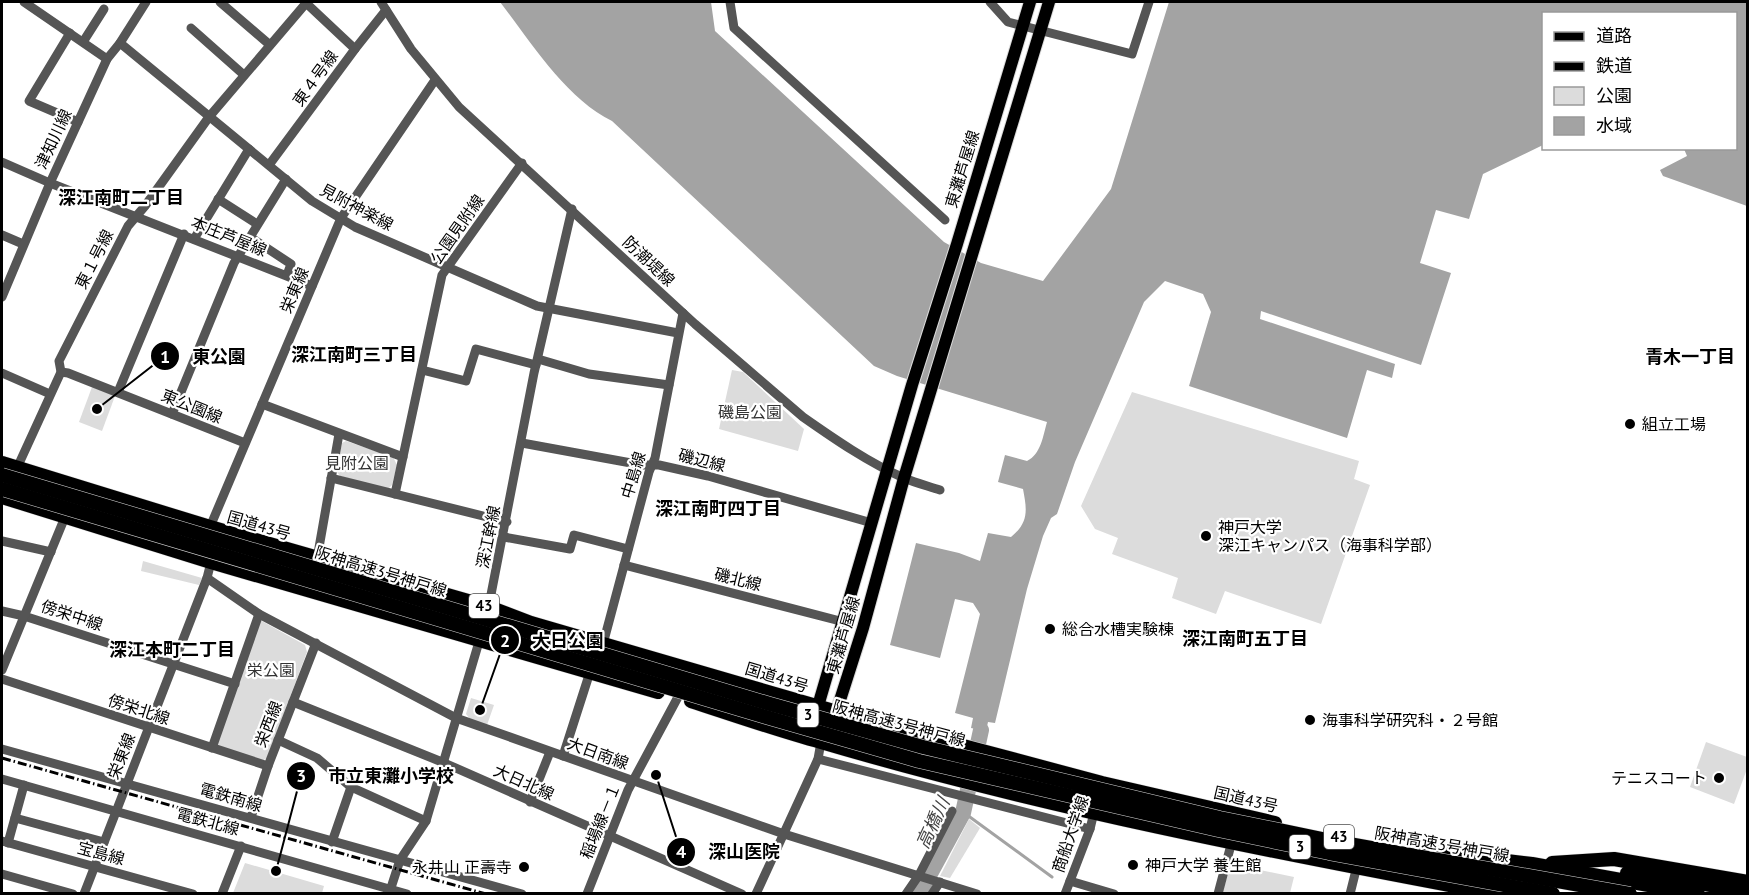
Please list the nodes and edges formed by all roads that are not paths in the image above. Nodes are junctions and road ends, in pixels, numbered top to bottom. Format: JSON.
{"nodes":[{"id":1,"x":24,"y":2,"type":"edge"},
{"id":2,"x":146,"y":2,"type":"edge"},
{"id":3,"x":220,"y":2,"type":"edge"},
{"id":4,"x":306,"y":2,"type":"edge"},
{"id":5,"x":730,"y":2,"type":"edge"},
{"id":6,"x":990,"y":2,"type":"edge"},
{"id":7,"x":1030,"y":2,"type":"edge"},
{"id":8,"x":1049,"y":2,"type":"edge"},
{"id":9,"x":1149,"y":2,"type":"edge"},
{"id":10,"x":384,"y":6,"type":"edge"},
{"id":11,"x":104,"y":9,"type":"dead end"},
{"id":12,"x":1022,"y":26,"type":"junction"},
{"id":13,"x":190,"y":28,"type":"dead end"},
{"id":14,"x":1040,"y":30,"type":"junction"},
{"id":15,"x":70,"y":33,"type":"junction"},
{"id":16,"x":83,"y":42,"type":"junction"},
{"id":17,"x":120,"y":43,"type":"junction"},
{"id":18,"x":270,"y":45,"type":"junction"},
{"id":19,"x":355,"y":49,"type":"junction"},
{"id":20,"x":107,"y":58,"type":"junction"},
{"id":21,"x":244,"y":75,"type":"junction"},
{"id":22,"x":435,"y":80,"type":"junction"},
{"id":23,"x":209,"y":117,"type":"junction"},
{"id":24,"x":78,"y":123,"type":"junction"},
{"id":25,"x":249,"y":149,"type":"junction"},
{"id":26,"x":2,"y":162,"type":"edge"},
{"id":27,"x":522,"y":164,"type":"junction"},
{"id":28,"x":269,"y":165,"type":"junction"},
{"id":29,"x":286,"y":179,"type":"junction"},
{"id":30,"x":50,"y":183,"type":"junction"},
{"id":31,"x":218,"y":200,"type":"junction"},
{"id":32,"x":572,"y":209,"type":"junction"},
{"id":33,"x":136,"y":216,"type":"junction"},
{"id":34,"x":341,"y":218,"type":"junction"},
{"id":35,"x":945,"y":220,"type":"dead end"},
{"id":36,"x":258,"y":224,"type":"junction"},
{"id":37,"x":184,"y":234,"type":"junction"},
{"id":38,"x":2,"y":235,"type":"edge"},
{"id":39,"x":250,"y":237,"type":"junction"},
{"id":40,"x":194,"y":238,"type":"junction"},
{"id":41,"x":23,"y":244,"type":"junction"},
{"id":42,"x":238,"y":256,"type":"junction"},
{"id":43,"x":447,"y":266,"type":"junction"},
{"id":44,"x":287,"y":275,"type":"junction"},
{"id":45,"x":312,"y":286,"type":"junction"},
{"id":46,"x":2,"y":292,"type":"edge"},
{"id":47,"x":549,"y":308,"type":"junction"},
{"id":48,"x":683,"y":313,"type":"junction"},
{"id":49,"x":678,"y":333,"type":"junction"},
{"id":50,"x":537,"y":362,"type":"junction"},
{"id":51,"x":422,"y":370,"type":"junction"},
{"id":52,"x":61,"y":372,"type":"junction"},
{"id":53,"x":2,"y":373,"type":"edge"},
{"id":54,"x":669,"y":385,"type":"junction"},
{"id":55,"x":118,"y":392,"type":"junction"},
{"id":56,"x":50,"y":394,"type":"junction"},
{"id":57,"x":261,"y":404,"type":"junction"},
{"id":58,"x":172,"y":414,"type":"junction"},
{"id":59,"x":339,"y":434,"type":"junction"},
{"id":60,"x":245,"y":443,"type":"junction"},
{"id":61,"x":522,"y":443,"type":"junction"},
{"id":62,"x":403,"y":457,"type":"junction"},
{"id":63,"x":2,"y":463,"type":"edge"},
{"id":64,"x":651,"y":465,"type":"junction"},
{"id":65,"x":17,"y":468,"type":"junction"},
{"id":66,"x":886,"y":469,"type":"junction"},
{"id":67,"x":2,"y":474,"type":"edge"},
{"id":68,"x":331,"y":478,"type":"junction"},
{"id":69,"x":904,"y":478,"type":"junction"},
{"id":70,"x":2,"y":489,"type":"edge"},
{"id":71,"x":940,"y":490,"type":"dead end"},
{"id":72,"x":395,"y":494,"type":"junction"},
{"id":73,"x":2,"y":497,"type":"edge"},
{"id":74,"x":65,"y":517,"type":"junction"},
{"id":75,"x":507,"y":522,"type":"junction"},
{"id":76,"x":872,"y":523,"type":"junction"},
{"id":77,"x":210,"y":527,"type":"junction"},
{"id":78,"x":504,"y":537,"type":"junction"},
{"id":79,"x":2,"y":541,"type":"edge"},
{"id":80,"x":628,"y":549,"type":"junction"},
{"id":81,"x":51,"y":552,"type":"junction"},
{"id":82,"x":317,"y":559,"type":"junction"},
{"id":83,"x":211,"y":562,"type":"junction"},
{"id":84,"x":624,"y":565,"type":"junction"},
{"id":85,"x":207,"y":578,"type":"junction"},
{"id":86,"x":489,"y":607,"type":"junction"},
{"id":87,"x":2,"y":611,"type":"edge"},
{"id":88,"x":259,"y":614,"type":"junction"},
{"id":89,"x":24,"y":616,"type":"junction"},
{"id":90,"x":844,"y":622,"type":"junction"},
{"id":91,"x":479,"y":641,"type":"junction"},
{"id":92,"x":316,"y":643,"type":"junction"},
{"id":93,"x":603,"y":644,"type":"junction"},
{"id":94,"x":173,"y":664,"type":"junction"},
{"id":95,"x":2,"y":670,"type":"edge"},
{"id":96,"x":590,"y":672,"type":"junction"},
{"id":97,"x":2,"y":679,"type":"edge"},
{"id":98,"x":235,"y":684,"type":"junction"},
{"id":99,"x":678,"y":697,"type":"junction"},
{"id":100,"x":293,"y":702,"type":"junction"},
{"id":101,"x":818,"y":706,"type":"junction"},
{"id":102,"x":837,"y":712,"type":"junction"},
{"id":103,"x":456,"y":718,"type":"junction"},
{"id":104,"x":149,"y":727,"type":"junction"},
{"id":105,"x":278,"y":740,"type":"junction"},
{"id":106,"x":821,"y":742,"type":"junction"},
{"id":107,"x":2,"y":748,"type":"edge"},
{"id":108,"x":212,"y":748,"type":"junction"},
{"id":109,"x":550,"y":752,"type":"junction"},
{"id":110,"x":563,"y":756,"type":"junction"},
{"id":111,"x":818,"y":759,"type":"junction"},
{"id":112,"x":442,"y":762,"type":"junction"},
{"id":113,"x":268,"y":766,"type":"junction"},
{"id":114,"x":2,"y":779,"type":"edge"},
{"id":115,"x":961,"y":779,"type":"junction"},
{"id":116,"x":632,"y":782,"type":"junction"},
{"id":117,"x":126,"y":783,"type":"junction"},
{"id":118,"x":1102,"y":783,"type":"junction"},
{"id":119,"x":24,"y":785,"type":"junction"},
{"id":120,"x":351,"y":787,"type":"junction"},
{"id":121,"x":955,"y":795,"type":"junction"},
{"id":122,"x":530,"y":802,"type":"junction"},
{"id":123,"x":951,"y":811,"type":"dead end"},
{"id":124,"x":116,"y":812,"type":"junction"},
{"id":125,"x":1094,"y":812,"type":"junction"},
{"id":126,"x":251,"y":817,"type":"junction"},
{"id":127,"x":15,"y":818,"type":"junction"},
{"id":128,"x":426,"y":821,"type":"junction"},
{"id":129,"x":1090,"y":830,"type":"junction"},
{"id":130,"x":784,"y":834,"type":"junction"},
{"id":131,"x":610,"y":835,"type":"junction"},
{"id":132,"x":5,"y":842,"type":"edge"},
{"id":133,"x":104,"y":842,"type":"junction"},
{"id":134,"x":332,"y":842,"type":"junction"},
{"id":135,"x":1232,"y":842,"type":"junction"},
{"id":136,"x":241,"y":846,"type":"junction"},
{"id":137,"x":400,"y":860,"type":"junction"},
{"id":138,"x":1532,"y":864,"type":"junction"},
{"id":139,"x":1357,"y":866,"type":"junction"},
{"id":140,"x":94,"y":867,"type":"junction"},
{"id":141,"x":2,"y":874,"type":"edge"},
{"id":142,"x":920,"y":876,"type":"junction"},
{"id":143,"x":1070,"y":881,"type":"junction"},
{"id":144,"x":939,"y":882,"type":"junction"},
{"id":145,"x":1748,"y":882,"type":"edge"},
{"id":146,"x":390,"y":891,"type":"edge"},
{"id":147,"x":1748,"y":892,"type":"edge"},
{"id":148,"x":1496,"y":893,"type":"edge"},
{"id":149,"x":73,"y":894,"type":"edge"},
{"id":150,"x":84,"y":894,"type":"edge"},
{"id":151,"x":193,"y":894,"type":"edge"},
{"id":152,"x":222,"y":894,"type":"edge"},
{"id":153,"x":407,"y":894,"type":"edge"},
{"id":154,"x":522,"y":894,"type":"edge"},
{"id":155,"x":587,"y":894,"type":"edge"},
{"id":156,"x":742,"y":894,"type":"edge"},
{"id":157,"x":756,"y":894,"type":"edge"},
{"id":158,"x":906,"y":894,"type":"edge"},
{"id":159,"x":932,"y":894,"type":"edge"},
{"id":160,"x":977,"y":894,"type":"edge"},
{"id":161,"x":1065,"y":894,"type":"edge"},
{"id":162,"x":1114,"y":894,"type":"edge"},
{"id":163,"x":1218,"y":894,"type":"edge"},
{"id":164,"x":1350,"y":894,"type":"edge"},
{"id":165,"x":1553,"y":894,"type":"edge"},
{"id":166,"x":1630,"y":894,"type":"edge"},
{"id":167,"x":1698,"y":894,"type":"edge"}],
"edges":[{"from":1,"to":15,"type":"street"},
{"from":2,"to":17,"type":"street","name":"津知川線"},
{"from":3,"to":18,"type":"street"},
{"from":4,"to":18,"type":"street","name":"東１号線"},
{"from":4,"to":19,"type":"street"},
{"from":5,"to":35,"type":"street"},
{"from":6,"to":12,"type":"street"},
{"from":7,"to":12,"type":"main road","name":"東灘芦屋線"},
{"from":8,"to":14,"type":"main road","name":"東灘芦屋線"},
{"from":9,"to":14,"type":"street"},
{"from":10,"to":19,"type":"street","name":"東４号線"},
{"from":10,"to":22,"type":"street","name":"防潮堤線"},
{"from":11,"to":16,"type":"street"},
{"from":12,"to":14,"type":"street"},
{"from":12,"to":66,"type":"main road","name":"東灘芦屋線"},
{"from":13,"to":21,"type":"street"},
{"from":14,"to":69,"type":"main road","name":"東灘芦屋線"},
{"from":15,"to":16,"type":"street"},
{"from":15,"to":24,"type":"street"},
{"from":16,"to":20,"type":"street"},
{"from":17,"to":20,"type":"street","name":"津知川線"},
{"from":17,"to":23,"type":"street","name":"見附神楽線"},
{"from":18,"to":21,"type":"street","name":"東１号線"},
{"from":19,"to":28,"type":"street","name":"東４号線"},
{"from":20,"to":24,"type":"street","name":"津知川線"},
{"from":21,"to":23,"type":"street","name":"東１号線"},
{"from":22,"to":27,"type":"street","name":"防潮堤線"},
{"from":22,"to":34,"type":"street","name":"栄東線"},
{"from":23,"to":25,"type":"street","name":"見附神楽線"},
{"from":23,"to":33,"type":"street","name":"東１号線"},
{"from":24,"to":30,"type":"street","name":"津知川線"},
{"from":25,"to":28,"type":"street","name":"見附神楽線"},
{"from":25,"to":31,"type":"street"},
{"from":26,"to":30,"type":"street","name":"本庄芦屋線"},
{"from":27,"to":32,"type":"street","name":"防潮堤線"},
{"from":27,"to":43,"type":"street","name":"公園見附線"},
{"from":28,"to":29,"type":"street","name":"見附神楽線"},
{"from":29,"to":34,"type":"street","name":"見附神楽線"},
{"from":29,"to":36,"type":"street"},
{"from":30,"to":33,"type":"street","name":"本庄芦屋線"},
{"from":30,"to":41,"type":"street","name":"津知川線"},
{"from":31,"to":36,"type":"street"},
{"from":31,"to":40,"type":"street"},
{"from":32,"to":47,"type":"street","name":"深江幹線"},
{"from":32,"to":48,"type":"street","name":"防潮堤線"},
{"from":33,"to":37,"type":"street","name":"本庄芦屋線"},
{"from":33,"to":52,"type":"street","name":"東１号線"},
{"from":34,"to":43,"type":"street","name":"見附神楽線"},
{"from":34,"to":45,"type":"street","name":"栄東線"},
{"from":36,"to":39,"type":"street"},
{"from":37,"to":40,"type":"street","name":"本庄芦屋線"},
{"from":37,"to":55,"type":"street"},
{"from":38,"to":41,"type":"street"},
{"from":39,"to":42,"type":"street"},
{"from":39,"to":44,"type":"street"},
{"from":40,"to":42,"type":"street","name":"本庄芦屋線"},
{"from":41,"to":46,"type":"street","name":"津知川線"},
{"from":42,"to":44,"type":"street","name":"本庄芦屋線"},
{"from":42,"to":58,"type":"street"},
{"from":43,"to":47,"type":"street","name":"見附神楽線"},
{"from":43,"to":51,"type":"street","name":"公園見附線"},
{"from":44,"to":45,"type":"street","name":"本庄芦屋線"},
{"from":45,"to":57,"type":"street","name":"栄東線"},
{"from":47,"to":49,"type":"street","name":"見附神楽線"},
{"from":47,"to":50,"type":"street","name":"深江幹線"},
{"from":48,"to":49,"type":"street","name":"中島線"},
{"from":48,"to":66,"type":"street","name":"防潮堤線"},
{"from":49,"to":54,"type":"street","name":"中島線"},
{"from":50,"to":51,"type":"street"},
{"from":50,"to":54,"type":"street"},
{"from":50,"to":61,"type":"street","name":"深江幹線"},
{"from":51,"to":62,"type":"street","name":"公園見附線"},
{"from":52,"to":55,"type":"street","name":"東公園線"},
{"from":52,"to":56,"type":"street","name":"東１号線"},
{"from":53,"to":56,"type":"street"},
{"from":54,"to":64,"type":"street","name":"中島線"},
{"from":55,"to":58,"type":"street","name":"東公園線"},
{"from":56,"to":65,"type":"street","name":"東１号線"},
{"from":57,"to":59,"type":"street"},
{"from":57,"to":60,"type":"street","name":"栄東線"},
{"from":58,"to":60,"type":"street","name":"東公園線"},
{"from":59,"to":62,"type":"street"},
{"from":59,"to":68,"type":"street"},
{"from":60,"to":77,"type":"street","name":"栄東線"},
{"from":61,"to":64,"type":"street","name":"磯辺線"},
{"from":61,"to":75,"type":"street","name":"深江幹線"},
{"from":62,"to":72,"type":"street","name":"公園見附線"},
{"from":63,"to":65,"type":"highway","name":"国道43号","number":"43"},
{"from":64,"to":76,"type":"street","name":"磯辺線"},
{"from":64,"to":80,"type":"street","name":"中島線"},
{"from":65,"to":77,"type":"highway","name":"国道43号","number":"43"},
{"from":66,"to":69,"type":"street","name":"防潮堤線"},
{"from":66,"to":76,"type":"main road","name":"東灘芦屋線"},
{"from":67,"to":166,"type":"highway","name":"阪神高速3号神戸線","number":"3","bridge":true},
{"from":68,"to":72,"type":"street"},
{"from":68,"to":82,"type":"street"},
{"from":69,"to":71,"type":"street","name":"防潮堤線"},
{"from":69,"to":102,"type":"main road","name":"東灘芦屋線"},
{"from":70,"to":165,"type":"highway","name":"阪神高速3号神戸線","number":"3","bridge":true},
{"from":72,"to":75,"type":"street"},
{"from":73,"to":74,"type":"highway","number":"43"},
{"from":74,"to":81,"type":"street"},
{"from":74,"to":83,"type":"highway","number":"43"},
{"from":75,"to":78,"type":"street","name":"深江幹線"},
{"from":76,"to":90,"type":"main road","name":"東灘芦屋線"},
{"from":77,"to":82,"type":"highway","name":"国道43号","number":"43"},
{"from":78,"to":80,"type":"street"},
{"from":78,"to":86,"type":"street","name":"深江幹線"},
{"from":79,"to":81,"type":"street"},
{"from":80,"to":84,"type":"street","name":"中島線"},
{"from":81,"to":89,"type":"street"},
{"from":82,"to":86,"type":"highway","name":"国道43号","number":"43"},
{"from":83,"to":85,"type":"street","name":"栄東線"},
{"from":83,"to":91,"type":"highway","number":"43"},
{"from":84,"to":90,"type":"street","name":"磯北線"},
{"from":84,"to":93,"type":"street","name":"中島線"},
{"from":85,"to":88,"type":"street","name":"大日南線"},
{"from":85,"to":94,"type":"street","name":"栄東線"},
{"from":86,"to":91,"type":"street","name":"深江幹線"},
{"from":86,"to":93,"type":"highway","name":"国道43号","number":"43"},
{"from":87,"to":89,"type":"street","name":"傍栄中線"},
{"from":88,"to":92,"type":"street","name":"大日南線"},
{"from":88,"to":98,"type":"street"},
{"from":89,"to":94,"type":"street","name":"傍栄中線"},
{"from":89,"to":95,"type":"street"},
{"from":90,"to":101,"type":"main road","name":"東灘芦屋線"},
{"from":91,"to":96,"type":"highway","number":"43"},
{"from":91,"to":103,"type":"street","name":"深江幹線"},
{"from":92,"to":100,"type":"street","name":"栄西線"},
{"from":92,"to":103,"type":"street","name":"大日南線"},
{"from":93,"to":101,"type":"highway","name":"国道43号","number":"43"},
{"from":94,"to":98,"type":"street","name":"傍栄中線"},
{"from":94,"to":104,"type":"street","name":"栄東線"},
{"from":96,"to":99,"type":"highway","number":"43"},
{"from":96,"to":110,"type":"street"},
{"from":97,"to":104,"type":"street","name":"傍栄北線"},
{"from":98,"to":108,"type":"street"},
{"from":99,"to":106,"type":"highway","number":"43"},
{"from":99,"to":116,"type":"street","name":"稲場線－１"},
{"from":100,"to":105,"type":"street","name":"栄西線"},
{"from":100,"to":112,"type":"street","name":"大日北線"},
{"from":101,"to":102,"type":"highway","name":"国道43号","number":"43"},
{"from":101,"to":106,"type":"main road","name":"東灘芦屋線"},
{"from":102,"to":106,"type":"main road","name":"東灘芦屋線"},
{"from":102,"to":118,"type":"highway","name":"国道43号","number":"43"},
{"from":103,"to":109,"type":"street","name":"大日南線"},
{"from":103,"to":112,"type":"street","name":"深江幹線"},
{"from":104,"to":108,"type":"street","name":"傍栄北線"},
{"from":104,"to":117,"type":"street","name":"栄東線"},
{"from":105,"to":113,"type":"street","name":"栄西線"},
{"from":105,"to":120,"type":"street"},
{"from":106,"to":111,"type":"street"},
{"from":106,"to":115,"type":"highway","number":"43"},
{"from":107,"to":117,"type":"street","name":"電鉄南線"},
{"from":108,"to":113,"type":"street","name":"傍栄北線"},
{"from":109,"to":110,"type":"street","name":"大日南線"},
{"from":109,"to":122,"type":"street"},
{"from":110,"to":116,"type":"street","name":"大日南線"},
{"from":111,"to":121,"type":"street"},
{"from":111,"to":130,"type":"street"},
{"from":112,"to":122,"type":"street","name":"大日北線"},
{"from":112,"to":128,"type":"street","name":"深江幹線"},
{"from":113,"to":126,"type":"street","name":"栄西線"},
{"from":114,"to":119,"type":"street","name":"電鉄北線"},
{"from":115,"to":121,"type":"street"},
{"from":115,"to":125,"type":"highway","number":"43"},
{"from":116,"to":130,"type":"street","name":"大日南線"},
{"from":116,"to":131,"type":"street","name":"稲場線－１"},
{"from":117,"to":124,"type":"street","name":"栄東線"},
{"from":117,"to":126,"type":"street","name":"電鉄南線"},
{"from":118,"to":125,"type":"street","name":"商船大学線"},
{"from":118,"to":138,"type":"highway","name":"国道43号","number":"43"},
{"from":119,"to":124,"type":"street","name":"電鉄北線"},
{"from":119,"to":127,"type":"street"},
{"from":120,"to":128,"type":"street"},
{"from":120,"to":134,"type":"street"},
{"from":121,"to":129,"type":"street"},
{"from":122,"to":131,"type":"street","name":"大日北線"},
{"from":123,"to":142,"type":"street"},
{"from":124,"to":133,"type":"street","name":"栄東線"},
{"from":124,"to":136,"type":"street","name":"電鉄北線"},
{"from":125,"to":129,"type":"street","name":"商船大学線"},
{"from":125,"to":135,"type":"highway","number":"43"},
{"from":126,"to":134,"type":"street","name":"電鉄南線"},
{"from":127,"to":132,"type":"street"},
{"from":127,"to":133,"type":"street"},
{"from":128,"to":137,"type":"street","name":"深江幹線"},
{"from":129,"to":143,"type":"street","name":"商船大学線"},
{"from":130,"to":142,"type":"street","name":"大日南線"},
{"from":130,"to":157,"type":"street"},
{"from":131,"to":155,"type":"street","name":"稲場線－１"},
{"from":131,"to":156,"type":"street","name":"大日北線"},
{"from":132,"to":140,"type":"street","name":"宝島線"},
{"from":133,"to":140,"type":"street","name":"栄東線"},
{"from":134,"to":137,"type":"street","name":"電鉄南線"},
{"from":135,"to":139,"type":"highway","number":"43"},
{"from":135,"to":163,"type":"street"},
{"from":136,"to":146,"type":"street","name":"電鉄北線"},
{"from":136,"to":152,"type":"street"},
{"from":137,"to":146,"type":"street","name":"深江幹線"},
{"from":137,"to":154,"type":"street","name":"電鉄南線"},
{"from":138,"to":145,"type":"highway"},
{"from":138,"to":147,"type":"highway"},
{"from":138,"to":167,"type":"highway","name":"国道43号","number":"43"},
{"from":139,"to":148,"type":"highway","number":"43"},
{"from":139,"to":164,"type":"street"},
{"from":140,"to":150,"type":"street","name":"栄東線"},
{"from":140,"to":151,"type":"street","name":"宝島線"},
{"from":141,"to":149,"type":"street"},
{"from":142,"to":144,"type":"street","name":"大日南線"},
{"from":142,"to":158,"type":"street"},
{"from":143,"to":161,"type":"street","name":"商船大学線"},
{"from":143,"to":162,"type":"street"},
{"from":144,"to":159,"type":"street"},
{"from":144,"to":160,"type":"street","name":"大日南線"},
{"from":146,"to":153,"type":"street","name":"電鉄北線"}]}
